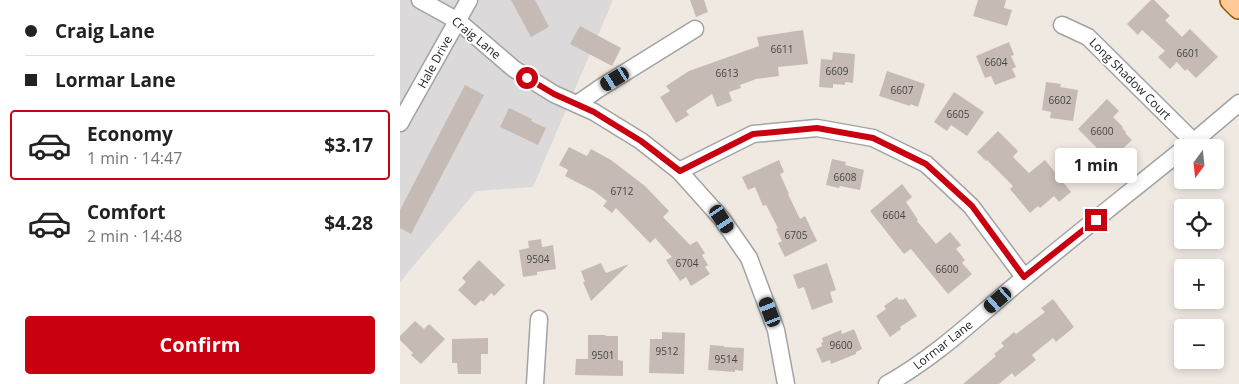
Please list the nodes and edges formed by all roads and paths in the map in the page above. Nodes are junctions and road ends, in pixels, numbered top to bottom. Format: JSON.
{"nodes":[{"id":1,"x":420,"y":0,"type":"edge"},
{"id":2,"x":469,"y":0,"type":"edge"},
{"id":3,"x":1231,"y":0,"type":"edge"},
{"id":4,"x":1239,"y":8,"type":"edge"},
{"id":5,"x":458,"y":21,"type":"junction"},
{"id":6,"x":1062,"y":25,"type":"dead end"},
{"id":7,"x":695,"y":29,"type":"dead end"},
{"id":8,"x":577,"y":104,"type":"junction"},
{"id":9,"x":1239,"y":104,"type":"edge"},
{"id":10,"x":400,"y":123,"type":"edge"},
{"id":11,"x":1181,"y":139,"type":"edge"},
{"id":12,"x":1196,"y":139,"type":"edge"},
{"id":13,"x":1174,"y":156,"type":"edge"},
{"id":14,"x":680,"y":171,"type":"junction"},
{"id":15,"x":1024,"y":277,"type":"junction"},
{"id":16,"x":539,"y":319,"type":"dead end"},
{"id":17,"x":536,"y":384,"type":"edge"},
{"id":18,"x":786,"y":384,"type":"edge"},
{"id":19,"x":887,"y":384,"type":"edge"}],
"edges":[{"from":1,"to":5,"type":"street","name":"Craig Lane"},
{"from":2,"to":5,"type":"street","name":"Hale Drive"},
{"from":3,"to":4,"type":"main road"},
{"from":5,"to":8,"type":"street","name":"Craig Lane"},
{"from":5,"to":10,"type":"street","name":"Hale Drive"},
{"from":6,"to":11,"type":"street","name":"Long Shadow Court"},
{"from":7,"to":8,"type":"street"},
{"from":8,"to":14,"type":"street","name":"Craig Lane"},
{"from":9,"to":12,"type":"street","name":"Lormar Lane"},
{"from":13,"to":15,"type":"street","name":"Lormar Lane"},
{"from":14,"to":15,"type":"street"},
{"from":14,"to":18,"type":"street","name":"Craig Lane"},
{"from":15,"to":19,"type":"street","name":"Lormar Lane"},
{"from":16,"to":17,"type":"street"}]}
